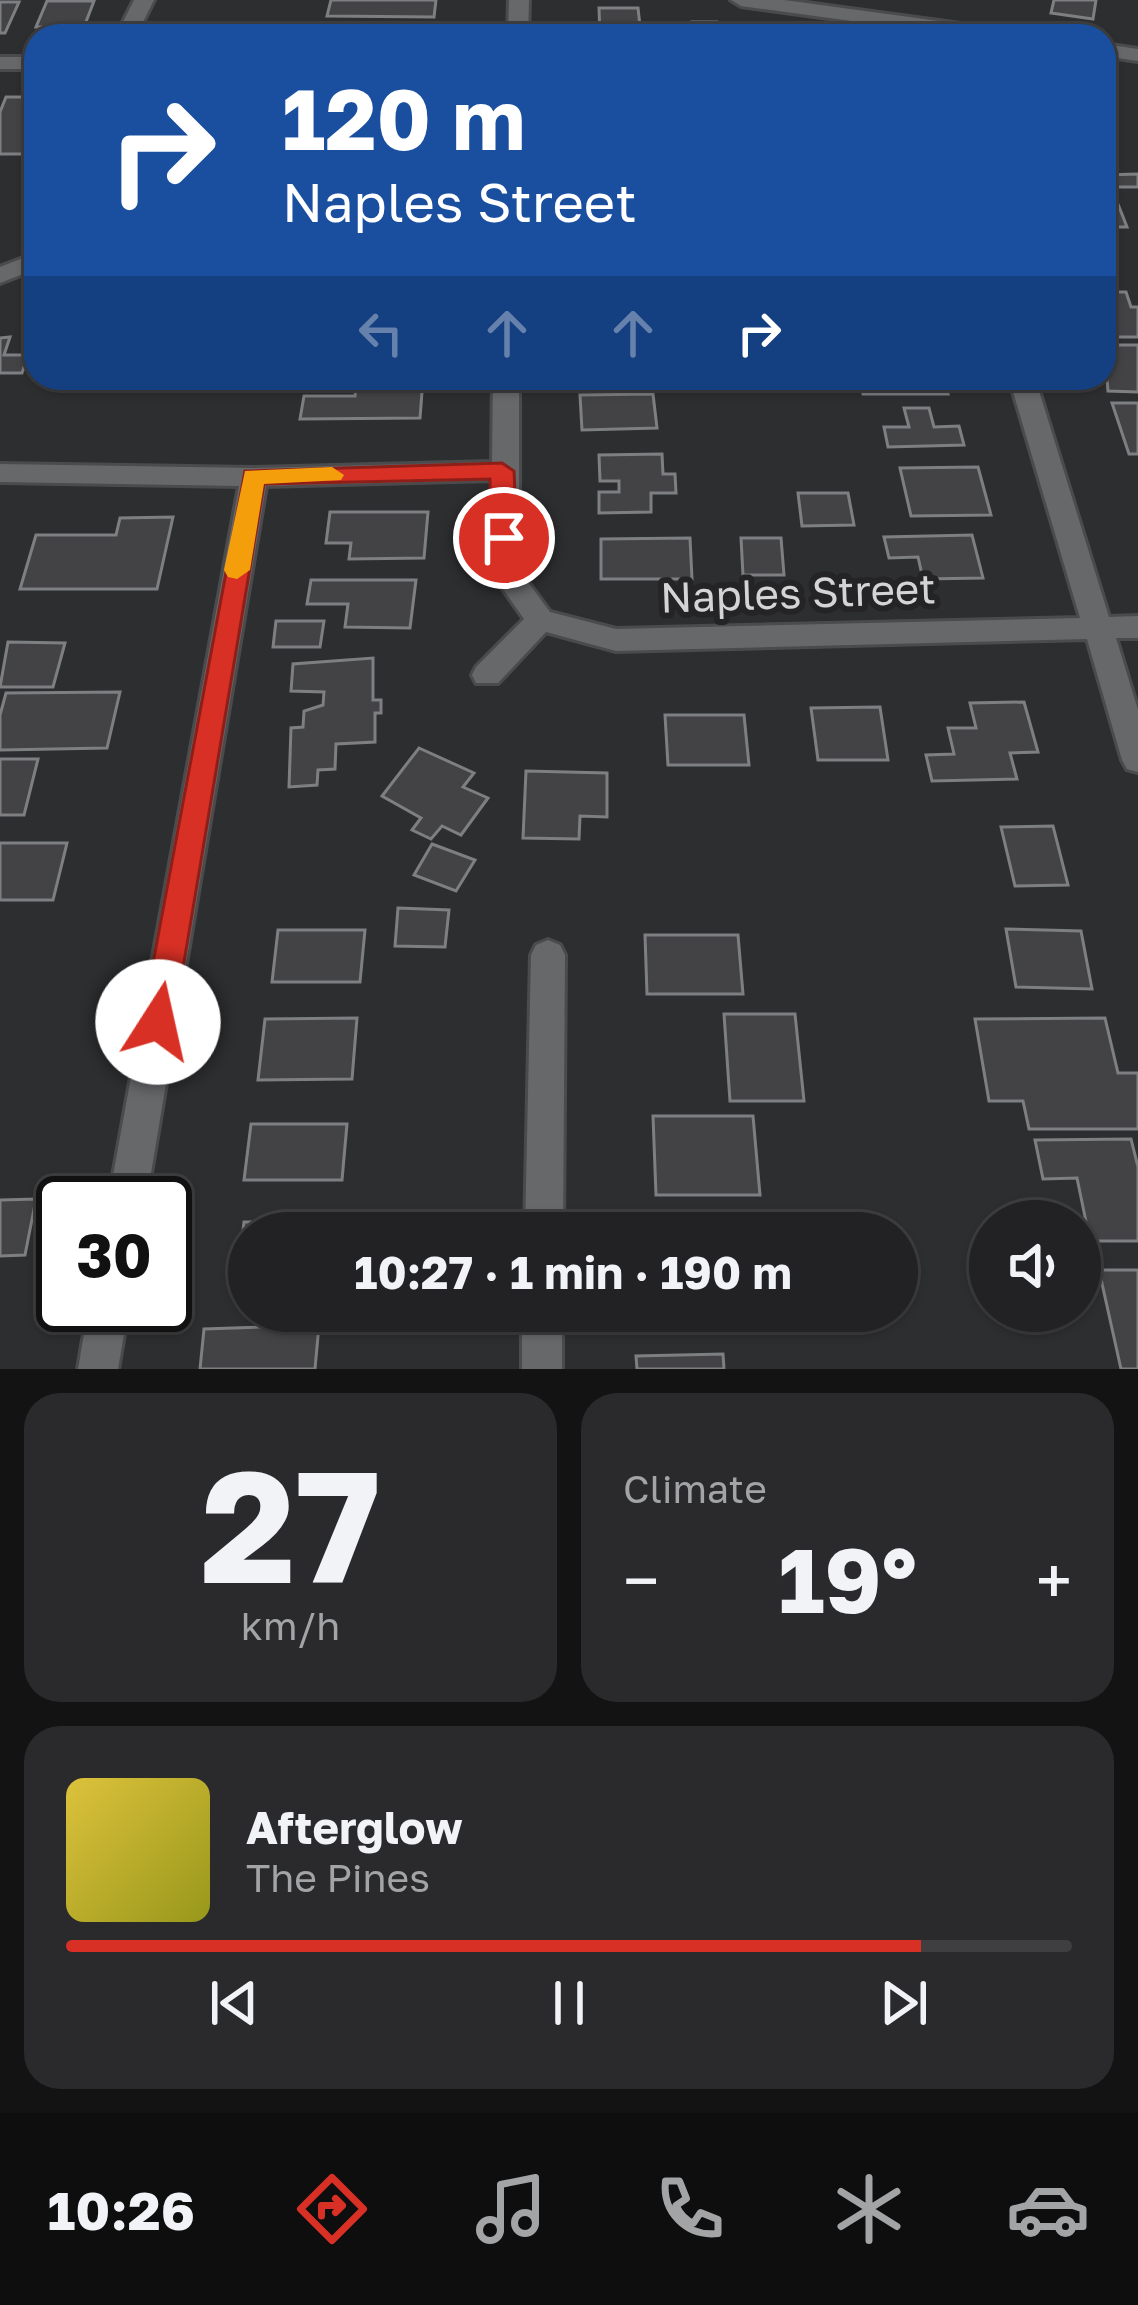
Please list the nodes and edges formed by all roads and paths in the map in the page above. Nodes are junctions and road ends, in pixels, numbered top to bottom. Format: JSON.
{"nodes":[{"id":1,"x":169,"y":0,"type":"edge"},
{"id":2,"x":742,"y":0,"type":"edge"},
{"id":3,"x":144,"y":2,"type":"edge"},
{"id":4,"x":884,"y":24,"type":"edge"},
{"id":5,"x":505,"y":390,"type":"edge"},
{"id":6,"x":1026,"y":390,"type":"edge"},
{"id":7,"x":502,"y":471,"type":"junction"},
{"id":8,"x":0,"y":473,"type":"edge"},
{"id":9,"x":254,"y":476,"type":"junction"},
{"id":10,"x":540,"y":620,"type":"junction"},
{"id":11,"x":1099,"y":627,"type":"junction"},
{"id":12,"x":1138,"y":627,"type":"edge"},
{"id":13,"x":487,"y":676,"type":"dead end"},
{"id":14,"x":1138,"y":760,"type":"edge"},
{"id":15,"x":548,"y":955,"type":"dead end"},
{"id":16,"x":132,"y":1176,"type":"edge"},
{"id":17,"x":544,"y":1212,"type":"edge"},
{"id":18,"x":104,"y":1332,"type":"edge"},
{"id":19,"x":542,"y":1332,"type":"edge"},
{"id":20,"x":98,"y":1369,"type":"edge"},
{"id":21,"x":542,"y":1369,"type":"edge"}],
"edges":[{"from":1,"to":3,"type":"street"},
{"from":2,"to":4,"type":"street"},
{"from":5,"to":7,"type":"street"},
{"from":6,"to":11,"type":"street"},
{"from":7,"to":9,"type":"street"},
{"from":7,"to":10,"type":"street"},
{"from":8,"to":9,"type":"street"},
{"from":9,"to":16,"type":"street"},
{"from":10,"to":11,"type":"street","name":"Naples Street"},
{"from":10,"to":13,"type":"street"},
{"from":11,"to":12,"type":"street","name":"Naples Street"},
{"from":11,"to":14,"type":"street"},
{"from":15,"to":17,"type":"street"},
{"from":18,"to":20,"type":"street"},
{"from":19,"to":21,"type":"street"}]}
